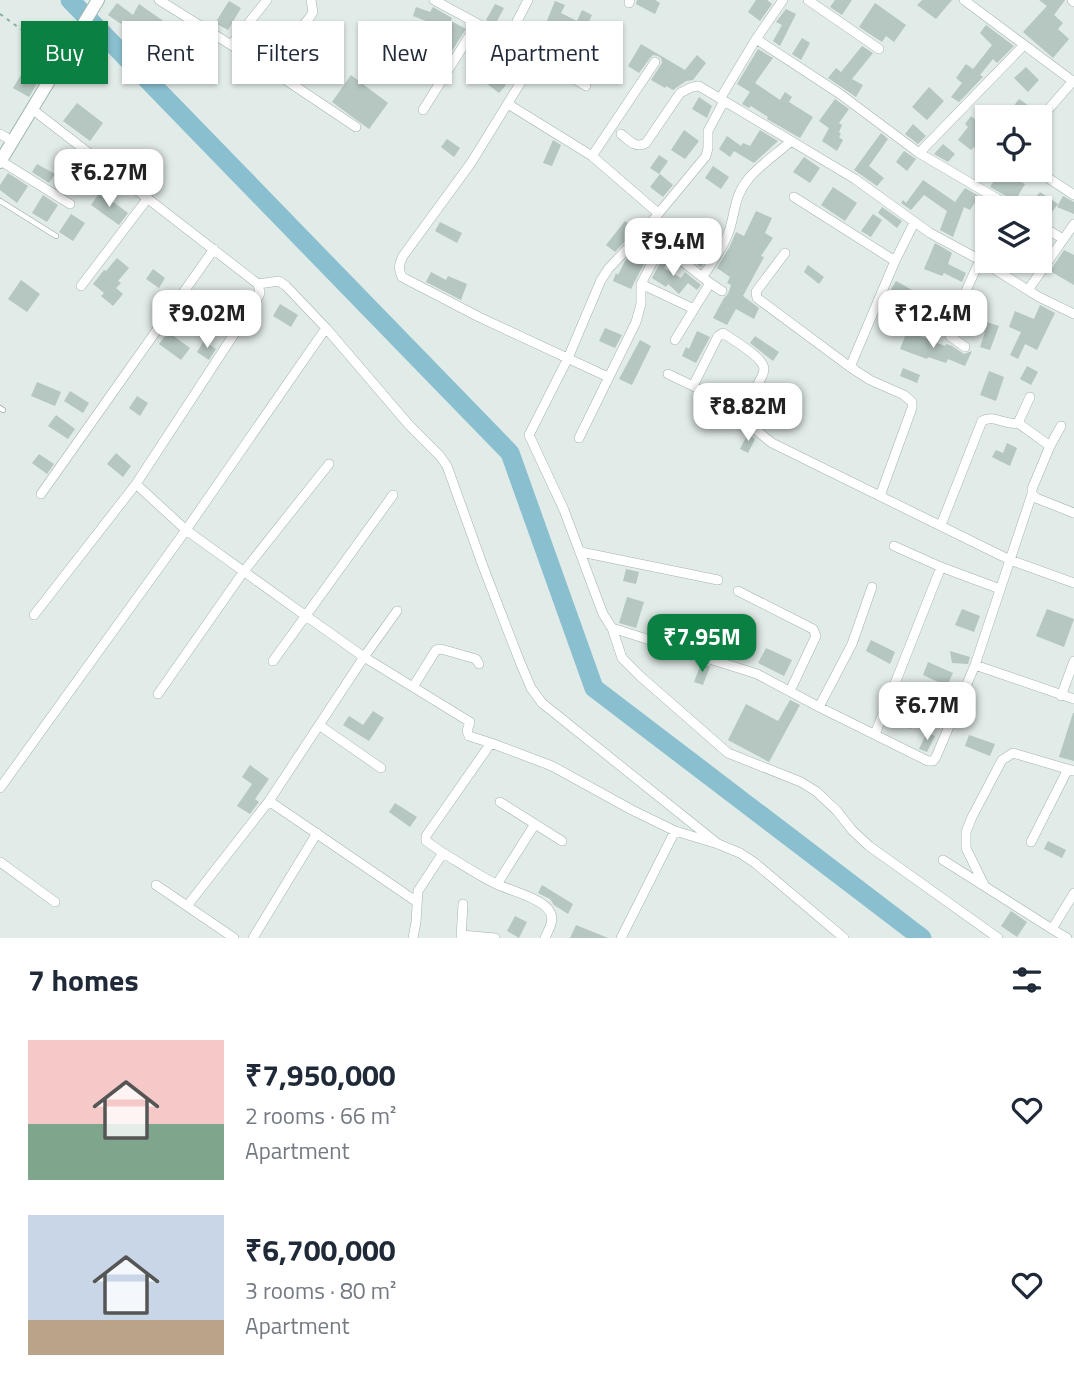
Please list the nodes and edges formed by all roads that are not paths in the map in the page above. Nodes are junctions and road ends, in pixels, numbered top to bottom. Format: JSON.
{"nodes":[{"id":1,"x":159,"y":0,"type":"edge"},
{"id":2,"x":267,"y":0,"type":"edge"},
{"id":3,"x":311,"y":0,"type":"edge"},
{"id":4,"x":434,"y":0,"type":"edge"},
{"id":5,"x":528,"y":0,"type":"edge"},
{"id":6,"x":808,"y":0,"type":"edge"},
{"id":7,"x":964,"y":0,"type":"edge"},
{"id":8,"x":778,"y":1,"type":"edge"},
{"id":9,"x":95,"y":5,"type":"edge"},
{"id":10,"x":307,"y":21,"type":"edge"},
{"id":11,"x":472,"y":21,"type":"edge"},
{"id":12,"x":518,"y":21,"type":"edge"},
{"id":13,"x":756,"y":39,"type":"junction"},
{"id":14,"x":466,"y":42,"type":"edge"},
{"id":15,"x":1024,"y":45,"type":"junction"},
{"id":16,"x":231,"y":46,"type":"joint"},
{"id":17,"x":878,"y":48,"type":"dead end"},
{"id":18,"x":655,"y":62,"type":"dead end"},
{"id":19,"x":1073,"y":81,"type":"edge"},
{"id":20,"x":292,"y":84,"type":"edge"},
{"id":21,"x":520,"y":84,"type":"edge"},
{"id":22,"x":583,"y":84,"type":"edge"},
{"id":23,"x":586,"y":86,"type":"dead end"},
{"id":24,"x":722,"y":100,"type":"junction"},
{"id":25,"x":508,"y":104,"type":"junction"},
{"id":26,"x":1052,"y":106,"type":"edge"},
{"id":27,"x":32,"y":109,"type":"junction"},
{"id":28,"x":423,"y":110,"type":"dead end"},
{"id":29,"x":356,"y":127,"type":"dead end"},
{"id":30,"x":0,"y":134,"type":"edge"},
{"id":31,"x":621,"y":134,"type":"dead end"},
{"id":32,"x":12,"y":141,"type":"junction"},
{"id":33,"x":791,"y":141,"type":"junction"},
{"id":34,"x":919,"y":153,"type":"junction"},
{"id":35,"x":592,"y":156,"type":"junction"},
{"id":36,"x":0,"y":161,"type":"edge"},
{"id":37,"x":1052,"y":181,"type":"edge"},
{"id":38,"x":1074,"y":195,"type":"edge"},
{"id":39,"x":992,"y":196,"type":"edge"},
{"id":40,"x":794,"y":197,"type":"dead end"},
{"id":41,"x":148,"y":198,"type":"junction"},
{"id":42,"x":0,"y":201,"type":"edge"},
{"id":43,"x":70,"y":204,"type":"dead end"},
{"id":44,"x":657,"y":213,"type":"junction"},
{"id":45,"x":914,"y":223,"type":"junction"},
{"id":46,"x":1074,"y":224,"type":"edge"},
{"id":47,"x":644,"y":231,"type":"junction"},
{"id":48,"x":1052,"y":232,"type":"edge"},
{"id":49,"x":56,"y":236,"type":"dead end"},
{"id":50,"x":1063,"y":239,"type":"junction"},
{"id":51,"x":662,"y":246,"type":"junction"},
{"id":52,"x":214,"y":249,"type":"junction"},
{"id":53,"x":785,"y":253,"type":"dead end"},
{"id":54,"x":975,"y":257,"type":"edge"},
{"id":55,"x":895,"y":261,"type":"junction"},
{"id":56,"x":975,"y":271,"type":"edge"},
{"id":57,"x":1001,"y":273,"type":"edge"},
{"id":58,"x":706,"y":280,"type":"junction"},
{"id":59,"x":258,"y":284,"type":"junction"},
{"id":60,"x":641,"y":284,"type":"junction"},
{"id":61,"x":81,"y":286,"type":"dead end"},
{"id":62,"x":722,"y":290,"type":"dead end"},
{"id":63,"x":1028,"y":290,"type":"junction"},
{"id":64,"x":694,"y":309,"type":"junction"},
{"id":65,"x":1074,"y":314,"type":"edge"},
{"id":66,"x":326,"y":328,"type":"junction"},
{"id":67,"x":675,"y":340,"type":"dead end"},
{"id":68,"x":965,"y":347,"type":"dead end"},
{"id":69,"x":568,"y":358,"type":"junction"},
{"id":70,"x":850,"y":367,"type":"junction"},
{"id":71,"x":668,"y":374,"type":"dead end"},
{"id":72,"x":608,"y":377,"type":"junction"},
{"id":73,"x":693,"y":386,"type":"junction"},
{"id":74,"x":1030,"y":397,"type":"dead end"},
{"id":75,"x":742,"y":416,"type":"junction"},
{"id":76,"x":1018,"y":423,"type":"junction"},
{"id":77,"x":1061,"y":426,"type":"dead end"},
{"id":78,"x":579,"y":438,"type":"dead end"},
{"id":79,"x":1050,"y":446,"type":"junction"},
{"id":80,"x":329,"y":464,"type":"dead end"},
{"id":81,"x":136,"y":484,"type":"junction"},
{"id":82,"x":41,"y":494,"type":"dead end"},
{"id":83,"x":1032,"y":494,"type":"junction"},
{"id":84,"x":394,"y":495,"type":"dead end"},
{"id":85,"x":880,"y":496,"type":"junction"},
{"id":86,"x":1074,"y":513,"type":"edge"},
{"id":87,"x":941,"y":525,"type":"junction"},
{"id":88,"x":186,"y":530,"type":"junction"},
{"id":89,"x":894,"y":546,"type":"dead end"},
{"id":90,"x":580,"y":552,"type":"junction"},
{"id":91,"x":1010,"y":560,"type":"junction"},
{"id":92,"x":941,"y":567,"type":"junction"},
{"id":93,"x":244,"y":570,"type":"junction"},
{"id":94,"x":718,"y":580,"type":"dead end"},
{"id":95,"x":1074,"y":583,"type":"edge"},
{"id":96,"x":872,"y":587,"type":"dead end"},
{"id":97,"x":1000,"y":589,"type":"junction"},
{"id":98,"x":738,"y":591,"type":"dead end"},
{"id":99,"x":397,"y":611,"type":"dead end"},
{"id":100,"x":34,"y":615,"type":"dead end"},
{"id":101,"x":306,"y":616,"type":"junction"},
{"id":102,"x":612,"y":628,"type":"junction"},
{"id":103,"x":364,"y":657,"type":"junction"},
{"id":104,"x":273,"y":660,"type":"dead end"},
{"id":105,"x":1074,"y":661,"type":"edge"},
{"id":106,"x":480,"y":664,"type":"dead end"},
{"id":107,"x":975,"y":665,"type":"junction"},
{"id":108,"x":413,"y":687,"type":"junction"},
{"id":109,"x":790,"y":691,"type":"junction"},
{"id":110,"x":158,"y":694,"type":"dead end"},
{"id":111,"x":1061,"y":696,"type":"junction"},
{"id":112,"x":1074,"y":699,"type":"edge"},
{"id":113,"x":819,"y":707,"type":"junction"},
{"id":114,"x":319,"y":725,"type":"junction"},
{"id":115,"x":875,"y":734,"type":"junction"},
{"id":116,"x":491,"y":743,"type":"junction"},
{"id":117,"x":381,"y":768,"type":"dead end"},
{"id":118,"x":1071,"y":771,"type":"edge"},
{"id":119,"x":0,"y":788,"type":"edge"},
{"id":120,"x":269,"y":801,"type":"junction"},
{"id":121,"x":500,"y":802,"type":"dead end"},
{"id":122,"x":535,"y":824,"type":"junction"},
{"id":123,"x":675,"y":831,"type":"junction"},
{"id":124,"x":317,"y":833,"type":"junction"},
{"id":125,"x":562,"y":841,"type":"dead end"},
{"id":126,"x":1031,"y":842,"type":"dead end"},
{"id":127,"x":718,"y":844,"type":"junction"},
{"id":128,"x":443,"y":853,"type":"junction"},
{"id":129,"x":943,"y":860,"type":"dead end"},
{"id":130,"x":0,"y":862,"type":"edge"},
{"id":131,"x":497,"y":884,"type":"junction"},
{"id":132,"x":156,"y":885,"type":"dead end"},
{"id":133,"x":984,"y":885,"type":"junction"},
{"id":134,"x":1074,"y":893,"type":"edge"},
{"id":135,"x":55,"y":902,"type":"dead end"},
{"id":136,"x":417,"y":902,"type":"junction"},
{"id":137,"x":463,"y":904,"type":"dead end"},
{"id":138,"x":187,"y":906,"type":"junction"},
{"id":139,"x":1052,"y":929,"type":"junction"},
{"id":140,"x":461,"y":937,"type":"edge"},
{"id":141,"x":234,"y":938,"type":"edge"},
{"id":142,"x":253,"y":938,"type":"edge"},
{"id":143,"x":413,"y":938,"type":"edge"},
{"id":144,"x":495,"y":938,"type":"edge"},
{"id":145,"x":545,"y":938,"type":"edge"},
{"id":146,"x":621,"y":938,"type":"edge"},
{"id":147,"x":844,"y":938,"type":"edge"},
{"id":148,"x":998,"y":938,"type":"edge"},
{"id":149,"x":1067,"y":938,"type":"edge"}],
"edges":[{"from":1,"to":16,"type":"street"},
{"from":2,"to":16,"type":"street"},
{"from":3,"to":10,"type":"street"},
{"from":4,"to":11,"type":"street"},
{"from":5,"to":12,"type":"street"},
{"from":6,"to":17,"type":"street"},
{"from":7,"to":15,"type":"street"},
{"from":8,"to":13,"type":"street"},
{"from":9,"to":27,"type":"main road"},
{"from":13,"to":24,"type":"street"},
{"from":13,"to":34,"type":"street"},
{"from":14,"to":28,"type":"street"},
{"from":15,"to":19,"type":"street"},
{"from":15,"to":34,"type":"street"},
{"from":18,"to":35,"type":"street"},
{"from":19,"to":26,"type":"street"},
{"from":20,"to":29,"type":"street"},
{"from":21,"to":25,"type":"street"},
{"from":22,"to":23,"type":"street"},
{"from":24,"to":31,"type":"street"},
{"from":24,"to":33,"type":"street"},
{"from":24,"to":44,"type":"street"},
{"from":25,"to":35,"type":"street"},
{"from":25,"to":69,"type":"street"},
{"from":27,"to":32,"type":"main road"},
{"from":27,"to":41,"type":"street"},
{"from":30,"to":32,"type":"street"},
{"from":32,"to":36,"type":"main road"},
{"from":33,"to":45,"type":"street"},
{"from":33,"to":58,"type":"street"},
{"from":34,"to":39,"type":"street"},
{"from":35,"to":44,"type":"street"},
{"from":36,"to":43,"type":"street"},
{"from":37,"to":38,"type":"street"},
{"from":40,"to":55,"type":"street"},
{"from":41,"to":52,"type":"street"},
{"from":41,"to":61,"type":"street"},
{"from":42,"to":49,"type":"lane"},
{"from":44,"to":47,"type":"street"},
{"from":45,"to":54,"type":"street"},
{"from":45,"to":55,"type":"street"},
{"from":46,"to":50,"type":"street"},
{"from":47,"to":51,"type":"street"},
{"from":47,"to":69,"type":"street"},
{"from":48,"to":50,"type":"street"},
{"from":50,"to":63,"type":"street"},
{"from":51,"to":58,"type":"street"},
{"from":51,"to":60,"type":"street"},
{"from":52,"to":59,"type":"street"},
{"from":52,"to":82,"type":"street"},
{"from":53,"to":70,"type":"street"},
{"from":55,"to":70,"type":"street"},
{"from":56,"to":68,"type":"street"},
{"from":57,"to":63,"type":"street"},
{"from":58,"to":62,"type":"street"},
{"from":58,"to":64,"type":"street"},
{"from":59,"to":66,"type":"street"},
{"from":59,"to":81,"type":"street"},
{"from":60,"to":64,"type":"street"},
{"from":60,"to":72,"type":"street"},
{"from":63,"to":65,"type":"street"},
{"from":64,"to":67,"type":"street"},
{"from":66,"to":88,"type":"street"},
{"from":66,"to":127,"type":"street"},
{"from":69,"to":72,"type":"street"},
{"from":69,"to":90,"type":"street"},
{"from":70,"to":85,"type":"street"},
{"from":71,"to":73,"type":"street"},
{"from":72,"to":78,"type":"street"},
{"from":73,"to":75,"type":"street"},
{"from":73,"to":75,"type":"street"},
{"from":74,"to":76,"type":"street"},
{"from":75,"to":85,"type":"street"},
{"from":76,"to":79,"type":"street"},
{"from":76,"to":87,"type":"street"},
{"from":77,"to":79,"type":"street"},
{"from":79,"to":83,"type":"street"},
{"from":80,"to":93,"type":"street"},
{"from":81,"to":88,"type":"street"},
{"from":81,"to":100,"type":"street"},
{"from":83,"to":86,"type":"street"},
{"from":83,"to":91,"type":"street"},
{"from":84,"to":101,"type":"street"},
{"from":85,"to":87,"type":"street"},
{"from":87,"to":91,"type":"street"},
{"from":88,"to":93,"type":"street"},
{"from":88,"to":119,"type":"street"},
{"from":89,"to":92,"type":"street"},
{"from":90,"to":94,"type":"street"},
{"from":90,"to":102,"type":"street"},
{"from":91,"to":95,"type":"street"},
{"from":91,"to":97,"type":"street"},
{"from":92,"to":97,"type":"street"},
{"from":92,"to":115,"type":"street"},
{"from":93,"to":101,"type":"street"},
{"from":93,"to":110,"type":"street"},
{"from":96,"to":113,"type":"street"},
{"from":97,"to":107,"type":"street"},
{"from":98,"to":109,"type":"street"},
{"from":99,"to":103,"type":"street"},
{"from":101,"to":103,"type":"street"},
{"from":101,"to":104,"type":"street"},
{"from":102,"to":109,"type":"street"},
{"from":102,"to":148,"type":"street"},
{"from":103,"to":108,"type":"street"},
{"from":103,"to":114,"type":"street"},
{"from":105,"to":111,"type":"street"},
{"from":106,"to":108,"type":"street"},
{"from":107,"to":111,"type":"street"},
{"from":107,"to":115,"type":"street"},
{"from":108,"to":116,"type":"street"},
{"from":109,"to":113,"type":"street"},
{"from":111,"to":112,"type":"street"},
{"from":113,"to":115,"type":"street"},
{"from":114,"to":117,"type":"street"},
{"from":114,"to":120,"type":"street"},
{"from":116,"to":123,"type":"street"},
{"from":116,"to":128,"type":"street"},
{"from":118,"to":126,"type":"street"},
{"from":118,"to":133,"type":"street"},
{"from":120,"to":124,"type":"street"},
{"from":120,"to":138,"type":"street"},
{"from":121,"to":122,"type":"street"},
{"from":122,"to":125,"type":"street"},
{"from":122,"to":131,"type":"street"},
{"from":123,"to":127,"type":"street"},
{"from":123,"to":146,"type":"street"},
{"from":124,"to":136,"type":"street"},
{"from":124,"to":142,"type":"street"},
{"from":127,"to":147,"type":"street"},
{"from":128,"to":131,"type":"street"},
{"from":128,"to":136,"type":"street"},
{"from":129,"to":133,"type":"street"},
{"from":130,"to":135,"type":"street"},
{"from":131,"to":145,"type":"street"},
{"from":132,"to":138,"type":"street"},
{"from":133,"to":139,"type":"street"},
{"from":134,"to":139,"type":"street"},
{"from":136,"to":143,"type":"street"},
{"from":137,"to":140,"type":"street"},
{"from":138,"to":141,"type":"street"},
{"from":139,"to":149,"type":"street"},
{"from":140,"to":144,"type":"street"}]}
